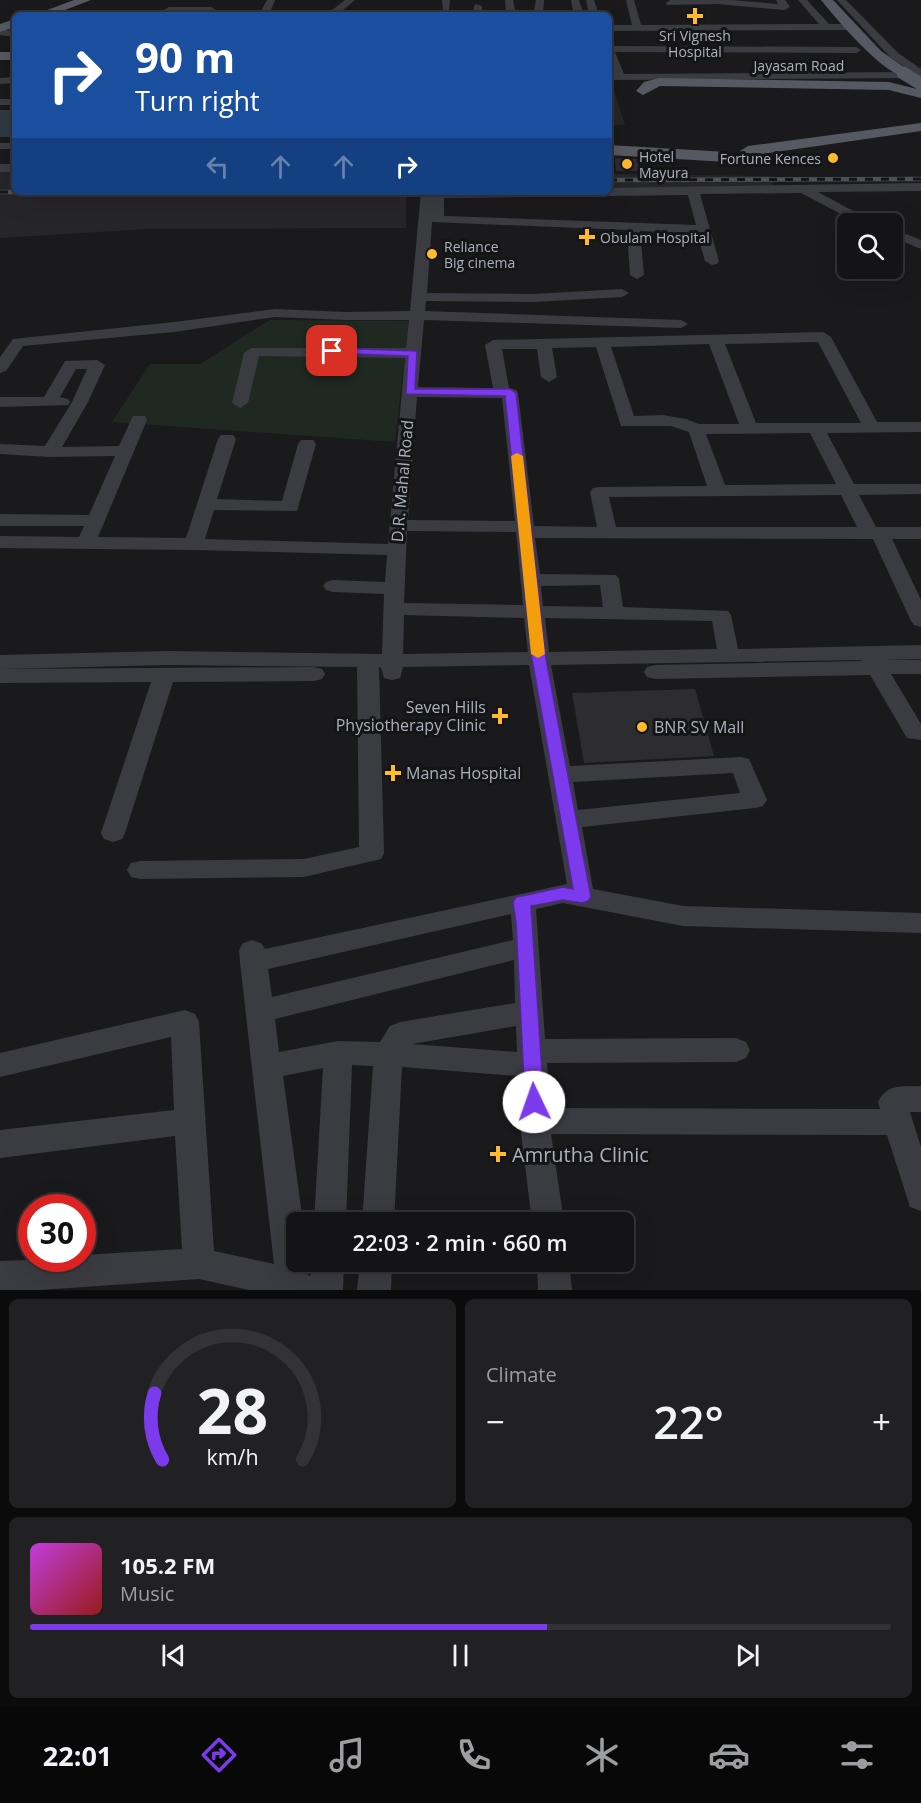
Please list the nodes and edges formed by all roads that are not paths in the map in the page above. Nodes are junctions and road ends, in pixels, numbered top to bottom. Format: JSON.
{"nodes":[{"id":1,"x":79,"y":0,"type":"edge"},
{"id":2,"x":85,"y":0,"type":"edge"},
{"id":3,"x":351,"y":0,"type":"edge"},
{"id":4,"x":630,"y":0,"type":"edge"},
{"id":5,"x":802,"y":0,"type":"edge"},
{"id":6,"x":824,"y":0,"type":"edge"},
{"id":7,"x":834,"y":0,"type":"edge"},
{"id":8,"x":841,"y":0,"type":"edge"},
{"id":9,"x":846,"y":0,"type":"edge"},
{"id":10,"x":712,"y":1,"type":"edge"},
{"id":11,"x":749,"y":2,"type":"edge"},
{"id":12,"x":783,"y":3,"type":"edge"},
{"id":13,"x":212,"y":8,"type":"edge"},
{"id":14,"x":46,"y":12,"type":"edge"},
{"id":15,"x":47,"y":12,"type":"edge"},
{"id":16,"x":178,"y":12,"type":"edge"},
{"id":17,"x":335,"y":12,"type":"edge"},
{"id":18,"x":673,"y":12,"type":"edge"},
{"id":19,"x":637,"y":27,"type":"junction"},
{"id":20,"x":716,"y":27,"type":"junction"},
{"id":21,"x":760,"y":27,"type":"junction"},
{"id":22,"x":799,"y":27,"type":"junction"},
{"id":23,"x":826,"y":27,"type":"junction"},
{"id":24,"x":846,"y":27,"type":"junction"},
{"id":25,"x":612,"y":28,"type":"edge"},
{"id":26,"x":872,"y":29,"type":"junction"},
{"id":27,"x":612,"y":37,"type":"edge"},
{"id":28,"x":862,"y":48,"type":"junction"},
{"id":29,"x":612,"y":50,"type":"edge"},
{"id":30,"x":871,"y":68,"type":"dead end"},
{"id":31,"x":614,"y":77,"type":"edge"},
{"id":32,"x":879,"y":77,"type":"junction"},
{"id":33,"x":678,"y":78,"type":"junction"},
{"id":34,"x":917,"y":79,"type":"edge"},
{"id":35,"x":643,"y":91,"type":"dead end"},
{"id":36,"x":921,"y":93,"type":"edge"},
{"id":37,"x":921,"y":127,"type":"edge"},
{"id":38,"x":921,"y":133,"type":"edge"},
{"id":39,"x":612,"y":148,"type":"edge"},
{"id":40,"x":752,"y":153,"type":"junction"},
{"id":41,"x":921,"y":187,"type":"edge"},
{"id":42,"x":807,"y":190,"type":"junction"},
{"id":43,"x":693,"y":191,"type":"junction"},
{"id":44,"x":612,"y":192,"type":"edge"},
{"id":45,"x":426,"y":195,"type":"edge"},
{"id":46,"x":438,"y":195,"type":"edge"},
{"id":47,"x":848,"y":213,"type":"edge"},
{"id":48,"x":431,"y":224,"type":"junction"},
{"id":49,"x":633,"y":227,"type":"junction"},
{"id":50,"x":704,"y":230,"type":"junction"},
{"id":51,"x":903,"y":236,"type":"edge"},
{"id":52,"x":918,"y":242,"type":"edge"},
{"id":53,"x":712,"y":261,"type":"dead end"},
{"id":54,"x":637,"y":274,"type":"dead end"},
{"id":55,"x":622,"y":293,"type":"dead end"},
{"id":56,"x":420,"y":297,"type":"junction"},
{"id":57,"x":556,"y":297,"type":"junction"},
{"id":58,"x":418,"y":315,"type":"junction"},
{"id":59,"x":487,"y":317,"type":"junction"},
{"id":60,"x":559,"y":319,"type":"junction"},
{"id":61,"x":681,"y":324,"type":"dead end"},
{"id":62,"x":100,"y":334,"type":"junction"},
{"id":63,"x":715,"y":339,"type":"junction"},
{"id":64,"x":602,"y":342,"type":"junction"},
{"id":65,"x":544,"y":344,"type":"junction"},
{"id":66,"x":493,"y":345,"type":"junction"},
{"id":67,"x":414,"y":353,"type":"junction"},
{"id":68,"x":90,"y":365,"type":"junction"},
{"id":69,"x":0,"y":368,"type":"edge"},
{"id":70,"x":549,"y":377,"type":"dead end"},
{"id":71,"x":410,"y":392,"type":"junction"},
{"id":72,"x":502,"y":392,"type":"junction"},
{"id":73,"x":0,"y":402,"type":"edge"},
{"id":74,"x":49,"y":402,"type":"junction"},
{"id":75,"x":80,"y":402,"type":"junction"},
{"id":76,"x":240,"y":403,"type":"dead end"},
{"id":77,"x":140,"y":420,"type":"dead end"},
{"id":78,"x":921,"y":427,"type":"edge"},
{"id":79,"x":816,"y":428,"type":"junction"},
{"id":80,"x":872,"y":428,"type":"junction"},
{"id":81,"x":696,"y":429,"type":"junction"},
{"id":82,"x":750,"y":429,"type":"junction"},
{"id":83,"x":227,"y":439,"type":"dead end"},
{"id":84,"x":307,"y":444,"type":"dead end"},
{"id":85,"x":0,"y":449,"type":"edge"},
{"id":86,"x":126,"y":451,"type":"junction"},
{"id":87,"x":50,"y":452,"type":"junction"},
{"id":88,"x":921,"y":489,"type":"edge"},
{"id":89,"x":846,"y":490,"type":"junction"},
{"id":90,"x":718,"y":491,"type":"junction"},
{"id":91,"x":207,"y":504,"type":"junction"},
{"id":92,"x":0,"y":520,"type":"edge"},
{"id":93,"x":95,"y":521,"type":"junction"},
{"id":94,"x":398,"y":525,"type":"junction"},
{"id":95,"x":525,"y":529,"type":"junction"},
{"id":96,"x":608,"y":532,"type":"junction"},
{"id":97,"x":921,"y":533,"type":"edge"},
{"id":98,"x":875,"y":534,"type":"junction"},
{"id":99,"x":0,"y":542,"type":"edge"},
{"id":100,"x":86,"y":543,"type":"junction"},
{"id":101,"x":194,"y":544,"type":"junction"},
{"id":102,"x":396,"y":550,"type":"junction"},
{"id":103,"x":530,"y":580,"type":"junction"},
{"id":104,"x":333,"y":586,"type":"dead end"},
{"id":105,"x":394,"y":588,"type":"junction"},
{"id":106,"x":393,"y":609,"type":"junction"},
{"id":107,"x":533,"y":610,"type":"junction"},
{"id":108,"x":614,"y":612,"type":"junction"},
{"id":109,"x":921,"y":621,"type":"edge"},
{"id":110,"x":921,"y":652,"type":"edge"},
{"id":111,"x":729,"y":656,"type":"junction"},
{"id":112,"x":872,"y":661,"type":"junction"},
{"id":113,"x":540,"y":665,"type":"junction"},
{"id":114,"x":380,"y":667,"type":"junction"},
{"id":115,"x":921,"y":667,"type":"edge"},
{"id":116,"x":3,"y":672,"type":"edge"},
{"id":117,"x":164,"y":676,"type":"junction"},
{"id":118,"x":919,"y":735,"type":"edge"},
{"id":119,"x":560,"y":775,"type":"junction"},
{"id":120,"x":568,"y":820,"type":"junction"},
{"id":121,"x":113,"y":833,"type":"dead end"},
{"id":122,"x":140,"y":870,"type":"dead end"},
{"id":123,"x":582,"y":897,"type":"junction"},
{"id":124,"x":522,"y":902,"type":"junction"},
{"id":125,"x":921,"y":923,"type":"edge"},
{"id":126,"x":526,"y":947,"type":"junction"},
{"id":127,"x":260,"y":1011,"type":"junction"},
{"id":128,"x":530,"y":1012,"type":"junction"},
{"id":129,"x":736,"y":1050,"type":"dead end"},
{"id":130,"x":338,"y":1053,"type":"junction"},
{"id":131,"x":388,"y":1054,"type":"junction"},
{"id":132,"x":532,"y":1058,"type":"junction"},
{"id":133,"x":0,"y":1065,"type":"edge"},
{"id":134,"x":265,"y":1067,"type":"junction"},
{"id":135,"x":921,"y":1100,"type":"edge"},
{"id":136,"x":189,"y":1121,"type":"junction"},
{"id":137,"x":535,"y":1121,"type":"junction"},
{"id":138,"x":898,"y":1122,"type":"junction"},
{"id":139,"x":0,"y":1144,"type":"edge"},
{"id":140,"x":921,"y":1197,"type":"edge"},
{"id":141,"x":330,"y":1212,"type":"edge"},
{"id":142,"x":379,"y":1212,"type":"edge"},
{"id":143,"x":547,"y":1212,"type":"edge"},
{"id":144,"x":199,"y":1263,"type":"junction"},
{"id":145,"x":327,"y":1272,"type":"edge"},
{"id":146,"x":375,"y":1272,"type":"edge"},
{"id":147,"x":554,"y":1272,"type":"edge"},
{"id":148,"x":0,"y":1277,"type":"edge"},
{"id":149,"x":296,"y":1286,"type":"edge"},
{"id":150,"x":326,"y":1290,"type":"edge"},
{"id":151,"x":374,"y":1290,"type":"edge"},
{"id":152,"x":555,"y":1290,"type":"edge"}],
"edges":[{"from":1,"to":14,"type":"main road"},
{"from":2,"to":15,"type":"main road"},
{"from":3,"to":17,"type":"street"},
{"from":4,"to":19,"type":"street"},
{"from":5,"to":23,"type":"street"},
{"from":6,"to":24,"type":"main road"},
{"from":6,"to":28,"type":"street"},
{"from":6,"to":34,"type":"main road","bridge":true},
{"from":7,"to":34,"type":"main road"},
{"from":8,"to":26,"type":"street"},
{"from":9,"to":26,"type":"main road"},
{"from":10,"to":11,"type":"street"},
{"from":10,"to":18,"type":"street"},
{"from":10,"to":20,"type":"street"},
{"from":11,"to":12,"type":"street"},
{"from":11,"to":21,"type":"street"},
{"from":12,"to":22,"type":"street"},
{"from":13,"to":16,"type":"street"},
{"from":18,"to":19,"type":"street"},
{"from":18,"to":20,"type":"street"},
{"from":19,"to":25,"type":"street"},
{"from":20,"to":21,"type":"street"},
{"from":21,"to":22,"type":"street"},
{"from":22,"to":23,"type":"street"},
{"from":23,"to":24,"type":"street"},
{"from":24,"to":28,"type":"main road"},
{"from":26,"to":34,"type":"street"},
{"from":27,"to":28,"type":"street"},
{"from":28,"to":29,"type":"street"},
{"from":28,"to":34,"type":"street"},
{"from":30,"to":32,"type":"street"},
{"from":31,"to":33,"type":"street","name":"Jayasam Road"},
{"from":32,"to":33,"type":"street","name":"Jayasam Road"},
{"from":32,"to":34,"type":"street","name":"Jayasam Road"},
{"from":33,"to":34,"type":"street","name":"Jayasam Road"},
{"from":35,"to":36,"type":"main road"},
{"from":37,"to":40,"type":"main road"},
{"from":38,"to":40,"type":"main road"},
{"from":39,"to":40,"type":"main road"},
{"from":41,"to":42,"type":"street"},
{"from":42,"to":43,"type":"street"},
{"from":42,"to":47,"type":"street"},
{"from":43,"to":44,"type":"street"},
{"from":43,"to":50,"type":"street"},
{"from":45,"to":48,"type":"street","name":"D.R. Mahal Road"},
{"from":46,"to":48,"type":"street"},
{"from":48,"to":49,"type":"street"},
{"from":48,"to":56,"type":"street","name":"D.R. Mahal Road"},
{"from":49,"to":50,"type":"street"},
{"from":49,"to":54,"type":"street"},
{"from":50,"to":53,"type":"street"},
{"from":51,"to":52,"type":"street"},
{"from":55,"to":57,"type":"street"},
{"from":56,"to":57,"type":"street"},
{"from":56,"to":58,"type":"street","name":"D.R. Mahal Road"},
{"from":57,"to":60,"type":"street"},
{"from":58,"to":59,"type":"street"},
{"from":58,"to":62,"type":"street"},
{"from":58,"to":67,"type":"street","name":"D.R. Mahal Road"},
{"from":59,"to":60,"type":"street"},
{"from":59,"to":66,"type":"street"},
{"from":60,"to":61,"type":"street"},
{"from":62,"to":68,"type":"street"},
{"from":62,"to":69,"type":"street"},
{"from":63,"to":64,"type":"street"},
{"from":63,"to":80,"type":"street"},
{"from":63,"to":82,"type":"street"},
{"from":64,"to":65,"type":"street"},
{"from":64,"to":81,"type":"street"},
{"from":65,"to":66,"type":"street"},
{"from":65,"to":70,"type":"street"},
{"from":66,"to":72,"type":"street"},
{"from":67,"to":71,"type":"street","name":"D.R. Mahal Road"},
{"from":67,"to":76,"type":"street"},
{"from":68,"to":74,"type":"street"},
{"from":68,"to":75,"type":"street"},
{"from":71,"to":72,"type":"street"},
{"from":71,"to":94,"type":"street","name":"D.R. Mahal Road"},
{"from":72,"to":95,"type":"street"},
{"from":73,"to":74,"type":"street"},
{"from":74,"to":75,"type":"street"},
{"from":75,"to":87,"type":"street"},
{"from":77,"to":86,"type":"street"},
{"from":78,"to":80,"type":"street"},
{"from":79,"to":80,"type":"street"},
{"from":79,"to":82,"type":"street"},
{"from":79,"to":89,"type":"street"},
{"from":81,"to":82,"type":"street"},
{"from":81,"to":90,"type":"street"},
{"from":83,"to":91,"type":"street"},
{"from":84,"to":91,"type":"street"},
{"from":85,"to":87,"type":"street"},
{"from":86,"to":87,"type":"street"},
{"from":86,"to":93,"type":"street"},
{"from":88,"to":89,"type":"street"},
{"from":89,"to":90,"type":"street"},
{"from":89,"to":98,"type":"street"},
{"from":90,"to":96,"type":"street"},
{"from":91,"to":101,"type":"street"},
{"from":92,"to":93,"type":"street"},
{"from":93,"to":100,"type":"street"},
{"from":94,"to":95,"type":"street"},
{"from":94,"to":102,"type":"street","name":"D.R. Mahal Road"},
{"from":95,"to":96,"type":"street"},
{"from":95,"to":103,"type":"street"},
{"from":96,"to":98,"type":"street"},
{"from":97,"to":98,"type":"street"},
{"from":98,"to":109,"type":"street"},
{"from":99,"to":100,"type":"street"},
{"from":100,"to":101,"type":"street"},
{"from":101,"to":102,"type":"street"},
{"from":102,"to":105,"type":"street","name":"D.R. Mahal Road"},
{"from":103,"to":107,"type":"street"},
{"from":103,"to":108,"type":"street"},
{"from":104,"to":105,"type":"street"},
{"from":105,"to":106,"type":"street","name":"D.R. Mahal Road"},
{"from":106,"to":107,"type":"street"},
{"from":106,"to":114,"type":"street","name":"D.R. Mahal Road"},
{"from":107,"to":108,"type":"street"},
{"from":107,"to":113,"type":"street"},
{"from":108,"to":111,"type":"street"},
{"from":110,"to":112,"type":"street"},
{"from":111,"to":112,"type":"street"},
{"from":111,"to":113,"type":"street"},
{"from":112,"to":113,"type":"street"},
{"from":112,"to":115,"type":"street"},
{"from":112,"to":118,"type":"street"},
{"from":113,"to":114,"type":"street"},
{"from":113,"to":119,"type":"street"},
{"from":114,"to":116,"type":"street"},
{"from":114,"to":117,"type":"street"},
{"from":114,"to":122,"type":"street","name":"D.R. Mahal Road"},
{"from":116,"to":117,"type":"street"},
{"from":117,"to":121,"type":"street"},
{"from":119,"to":120,"type":"street"},
{"from":119,"to":120,"type":"street"},
{"from":120,"to":123,"type":"street"},
{"from":123,"to":124,"type":"street"},
{"from":123,"to":125,"type":"street"},
{"from":124,"to":126,"type":"street"},
{"from":124,"to":127,"type":"street"},
{"from":126,"to":127,"type":"street"},
{"from":126,"to":128,"type":"street"},
{"from":127,"to":134,"type":"street"},
{"from":128,"to":131,"type":"street"},
{"from":128,"to":132,"type":"street"},
{"from":129,"to":132,"type":"street"},
{"from":130,"to":131,"type":"street"},
{"from":130,"to":134,"type":"street"},
{"from":130,"to":141,"type":"street"},
{"from":131,"to":132,"type":"street"},
{"from":131,"to":142,"type":"street"},
{"from":132,"to":137,"type":"street"},
{"from":133,"to":136,"type":"street"},
{"from":134,"to":149,"type":"street"},
{"from":135,"to":138,"type":"street"},
{"from":136,"to":139,"type":"street"},
{"from":136,"to":144,"type":"street"},
{"from":137,"to":138,"type":"street"},
{"from":137,"to":143,"type":"street"},
{"from":138,"to":140,"type":"street"},
{"from":144,"to":148,"type":"street"},
{"from":144,"to":149,"type":"street"},
{"from":145,"to":150,"type":"street"},
{"from":146,"to":151,"type":"street"},
{"from":147,"to":152,"type":"street"}]}
